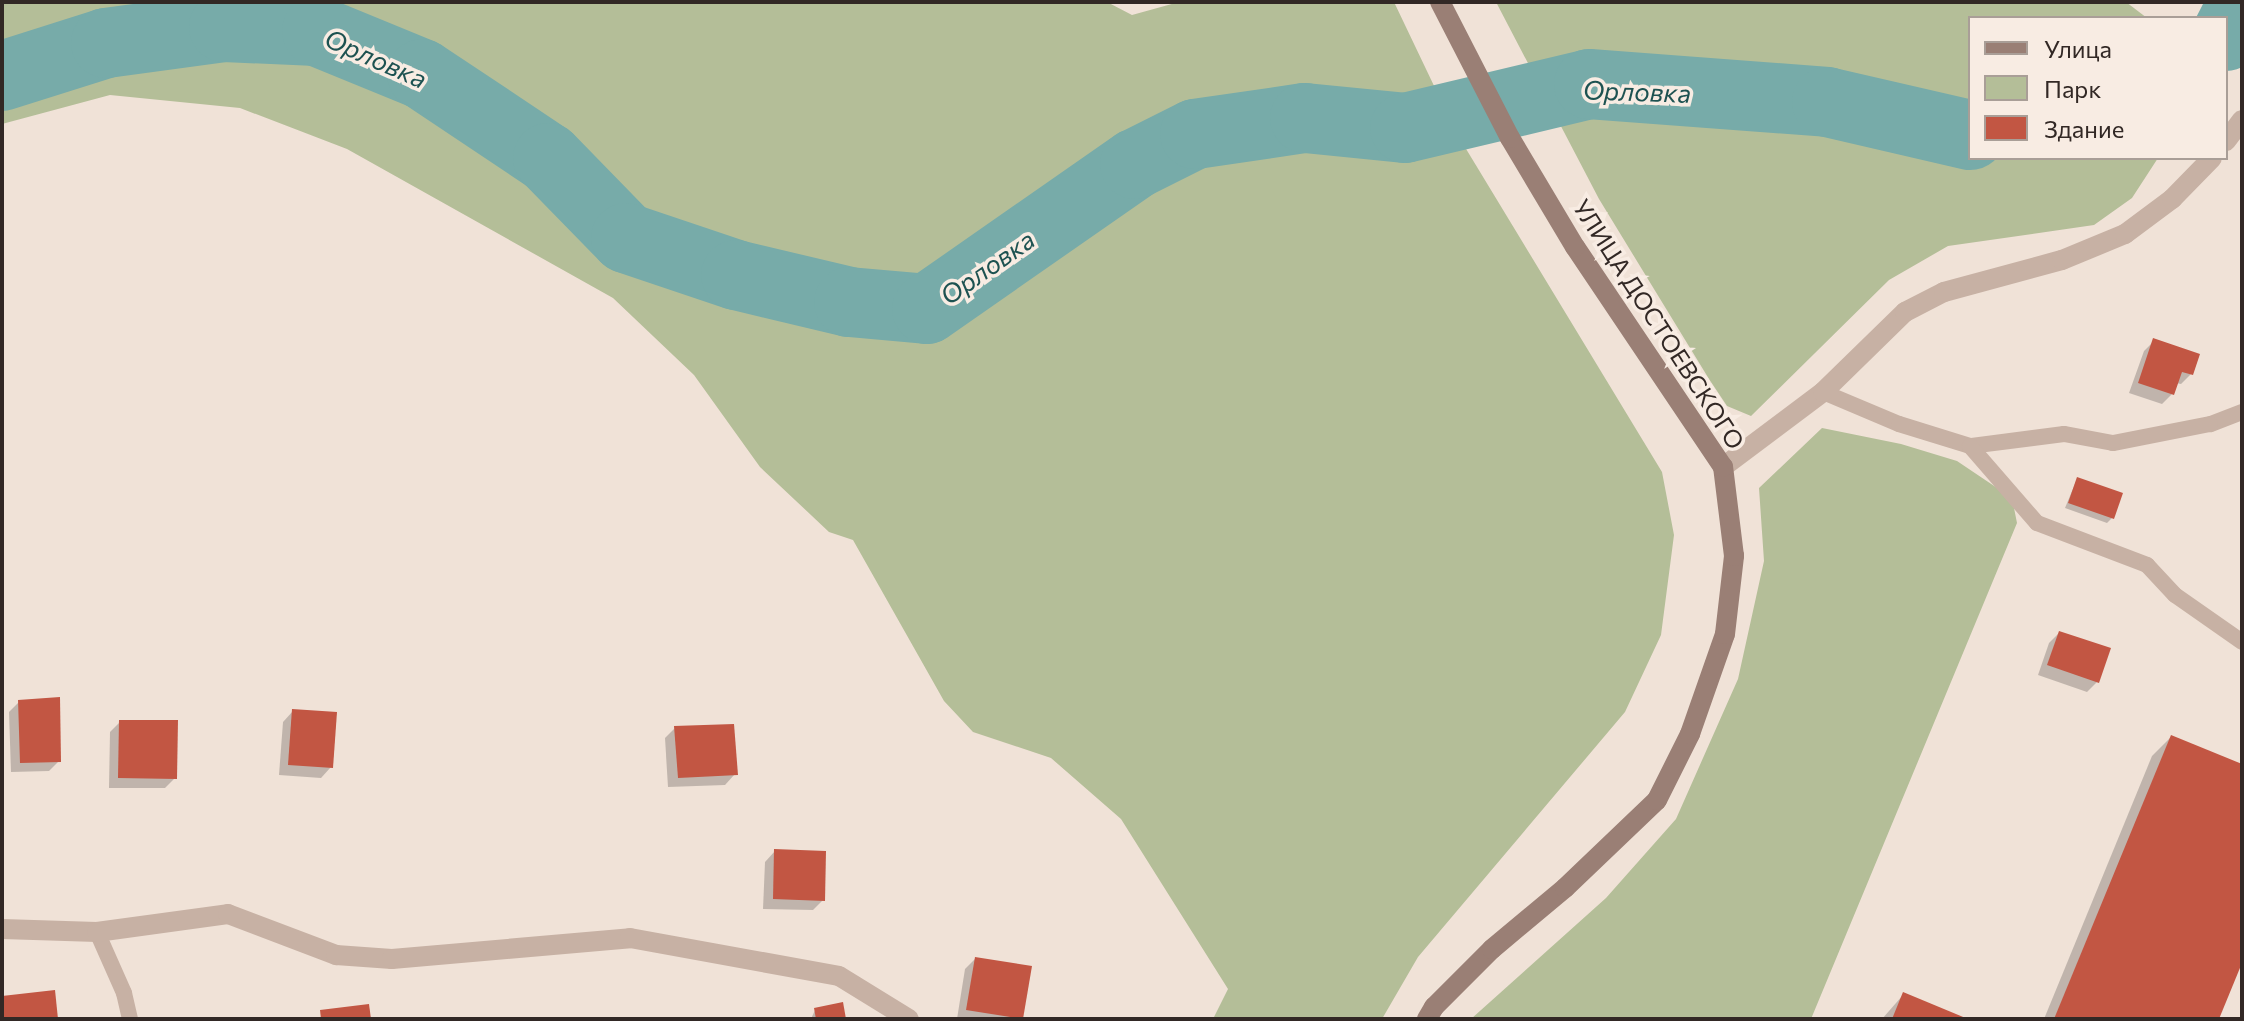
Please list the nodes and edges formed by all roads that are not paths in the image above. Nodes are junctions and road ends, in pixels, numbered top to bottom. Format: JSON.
{"nodes":[{"id":1,"x":1440,"y":2,"type":"edge"},
{"id":2,"x":2242,"y":120,"type":"edge"},
{"id":3,"x":2228,"y":138,"type":"edge"},
{"id":4,"x":2210,"y":160,"type":"edge"},
{"id":5,"x":1823,"y":392,"type":"junction"},
{"id":6,"x":2242,"y":412,"type":"edge"},
{"id":7,"x":1970,"y":446,"type":"junction"},
{"id":8,"x":1723,"y":467,"type":"junction"},
{"id":9,"x":2242,"y":642,"type":"edge"},
{"id":10,"x":2,"y":929,"type":"edge"},
{"id":11,"x":97,"y":932,"type":"junction"},
{"id":12,"x":130,"y":1019,"type":"edge"},
{"id":13,"x":909,"y":1019,"type":"edge"},
{"id":14,"x":1427,"y":1019,"type":"edge"}],
"edges":[{"from":1,"to":8,"type":"main road","name":"УЛИЦА ДОСТОЕВСКОГО"},
{"from":2,"to":3,"type":"street"},
{"from":4,"to":5,"type":"street"},
{"from":5,"to":7,"type":"lane"},
{"from":5,"to":8,"type":"street"},
{"from":6,"to":7,"type":"lane"},
{"from":7,"to":9,"type":"lane"},
{"from":8,"to":14,"type":"main road","name":"УЛИЦА ДОСТОЕВСКОГО"},
{"from":10,"to":11,"type":"street"},
{"from":11,"to":12,"type":"lane"},
{"from":11,"to":13,"type":"street"}]}
